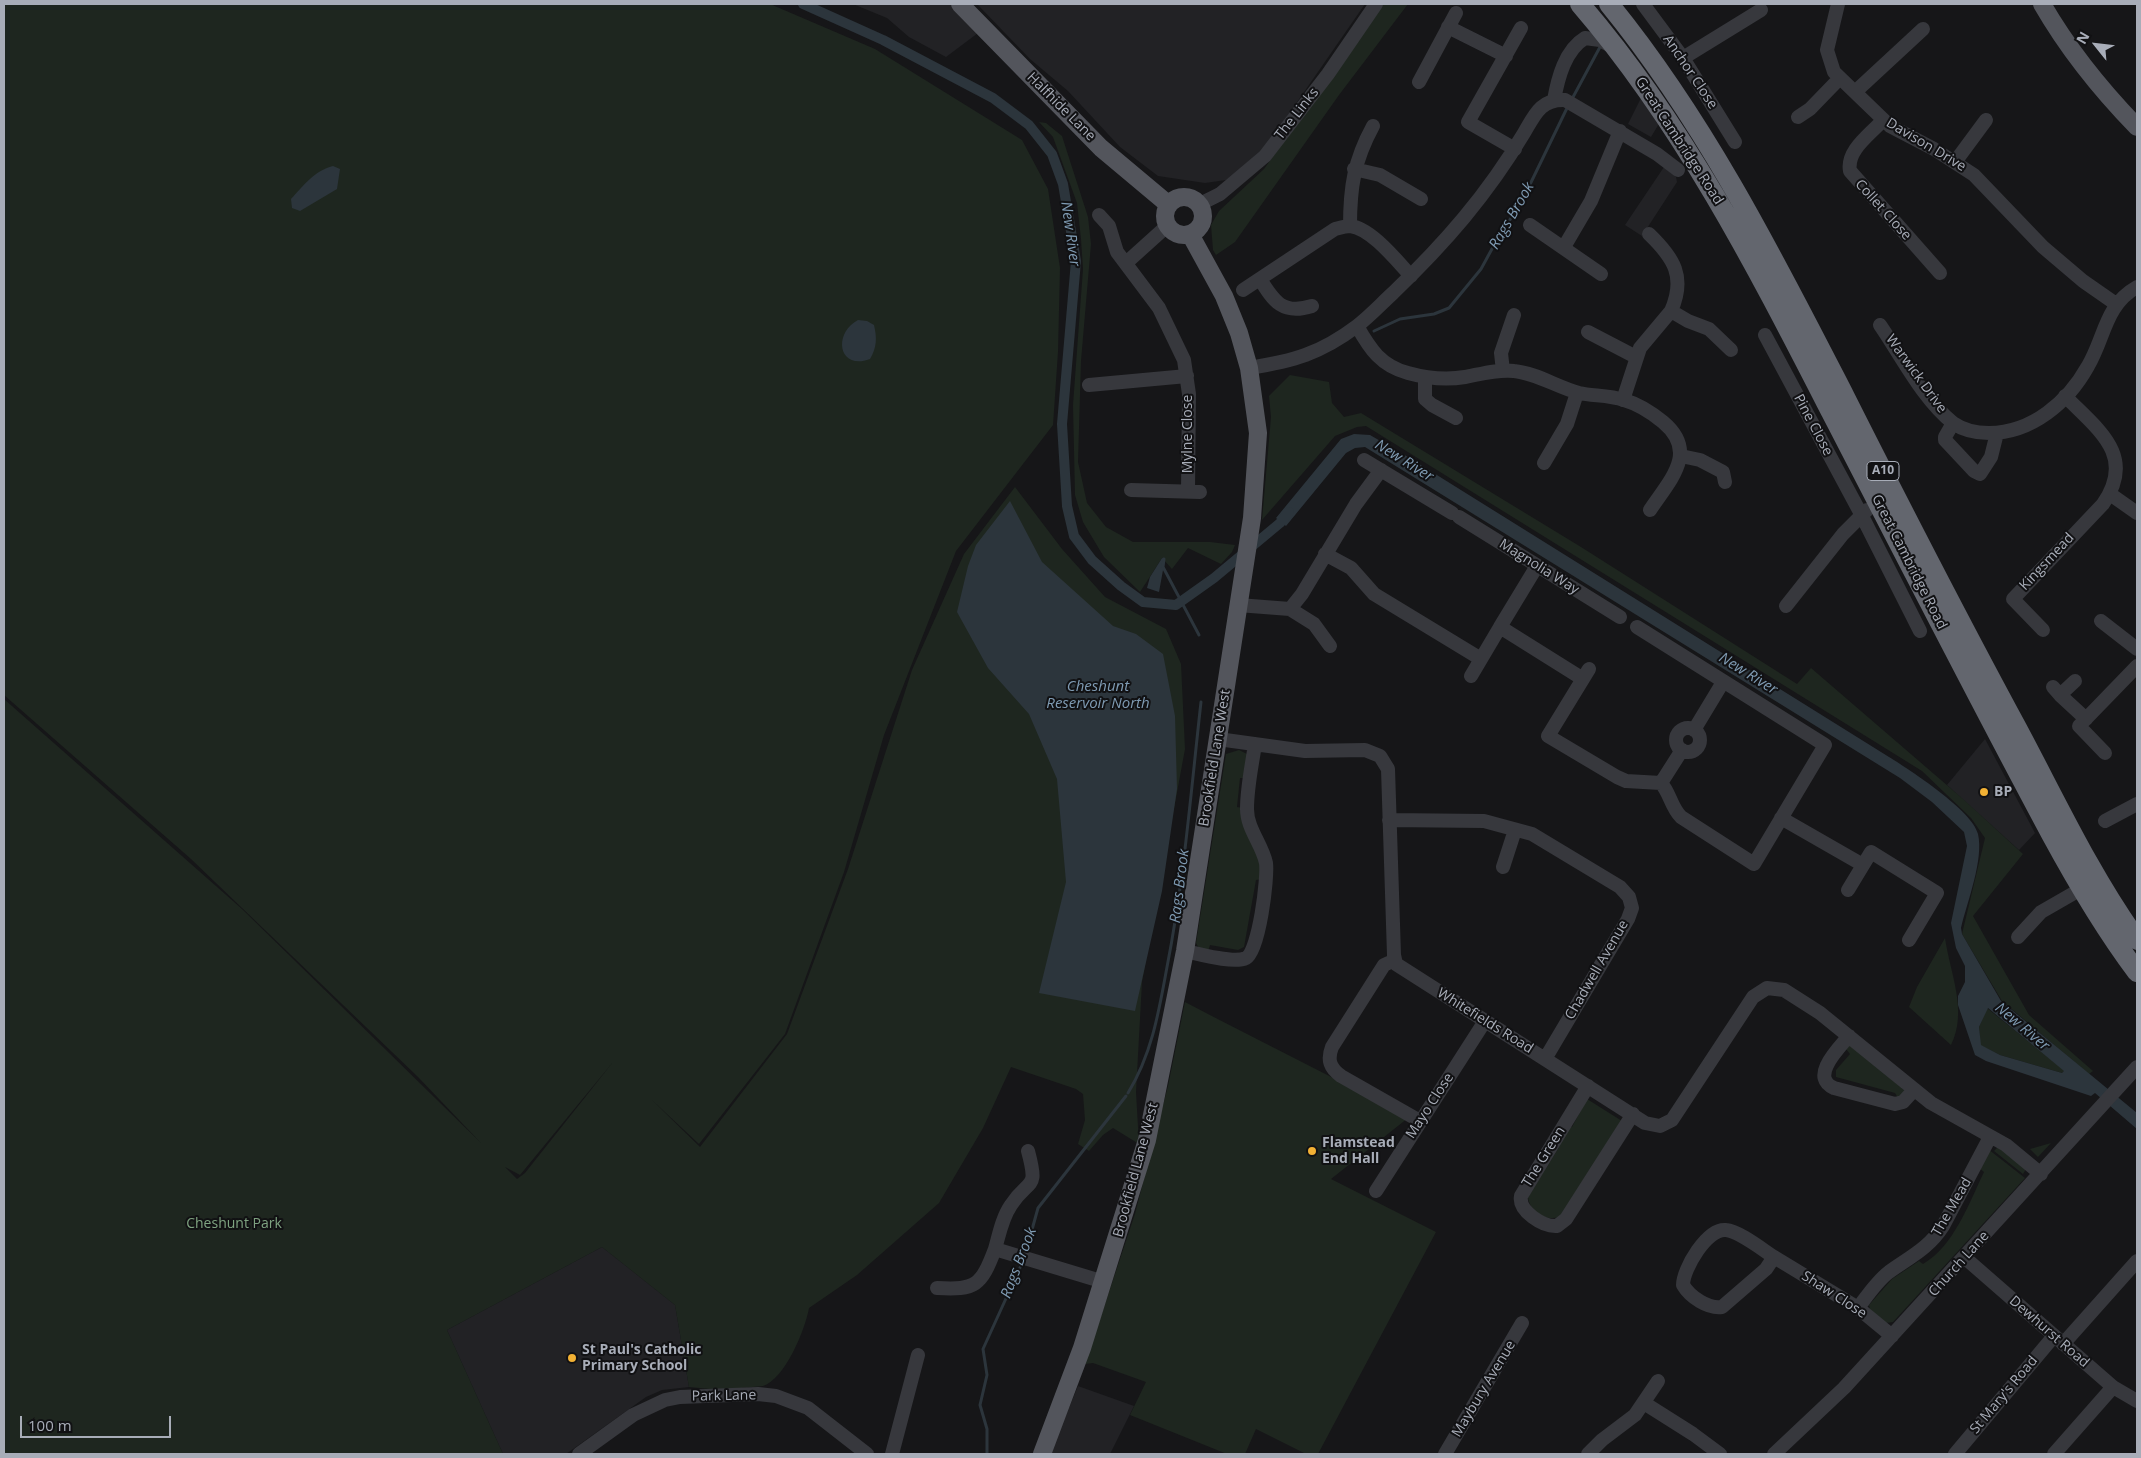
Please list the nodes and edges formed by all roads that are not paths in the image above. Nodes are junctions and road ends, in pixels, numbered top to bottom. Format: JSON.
{"nodes":[{"id":1,"x":960,"y":4,"type":"edge"},
{"id":2,"x":1376,"y":4,"type":"edge"},
{"id":3,"x":1580,"y":4,"type":"edge"},
{"id":4,"x":1609,"y":4,"type":"edge"},
{"id":5,"x":1643,"y":4,"type":"edge"},
{"id":6,"x":1838,"y":4,"type":"edge"},
{"id":7,"x":2043,"y":4,"type":"edge"},
{"id":8,"x":1761,"y":10,"type":"dead end"},
{"id":9,"x":1456,"y":13,"type":"dead end"},
{"id":10,"x":1448,"y":26,"type":"junction"},
{"id":11,"x":1521,"y":28,"type":"dead end"},
{"id":12,"x":1923,"y":29,"type":"dead end"},
{"id":13,"x":1618,"y":50,"type":"junction"},
{"id":14,"x":1506,"y":56,"type":"junction"},
{"id":15,"x":1683,"y":58,"type":"junction"},
{"id":16,"x":1840,"y":78,"type":"junction"},
{"id":17,"x":1419,"y":82,"type":"dead end"},
{"id":18,"x":1855,"y":92,"type":"junction"},
{"id":19,"x":1565,"y":102,"type":"junction"},
{"id":20,"x":1798,"y":117,"type":"dead end"},
{"id":21,"x":1883,"y":120,"type":"junction"},
{"id":22,"x":1986,"y":120,"type":"dead end"},
{"id":23,"x":1373,"y":126,"type":"dead end"},
{"id":24,"x":2137,"y":127,"type":"edge"},
{"id":25,"x":1620,"y":131,"type":"junction"},
{"id":26,"x":1735,"y":142,"type":"dead end"},
{"id":27,"x":1514,"y":149,"type":"junction"},
{"id":28,"x":1955,"y":162,"type":"junction"},
{"id":29,"x":1354,"y":168,"type":"junction"},
{"id":30,"x":1678,"y":170,"type":"dead end"},
{"id":31,"x":1421,"y":199,"type":"dead end"},
{"id":32,"x":1169,"y":205,"type":"junction"},
{"id":33,"x":1198,"y":205,"type":"junction"},
{"id":34,"x":1099,"y":215,"type":"dead end"},
{"id":35,"x":1530,"y":225,"type":"dead end"},
{"id":36,"x":1167,"y":226,"type":"junction"},
{"id":37,"x":1350,"y":226,"type":"junction"},
{"id":38,"x":1190,"y":234,"type":"junction"},
{"id":39,"x":1649,"y":234,"type":"dead end"},
{"id":40,"x":1564,"y":247,"type":"junction"},
{"id":41,"x":1126,"y":263,"type":"junction"},
{"id":42,"x":1940,"y":273,"type":"dead end"},
{"id":43,"x":1601,"y":274,"type":"dead end"},
{"id":44,"x":1411,"y":276,"type":"junction"},
{"id":45,"x":1260,"y":279,"type":"junction"},
{"id":46,"x":2137,"y":287,"type":"edge"},
{"id":47,"x":1243,"y":290,"type":"dead end"},
{"id":48,"x":2116,"y":304,"type":"junction"},
{"id":49,"x":1312,"y":306,"type":"dead end"},
{"id":50,"x":1671,"y":311,"type":"junction"},
{"id":51,"x":1514,"y":315,"type":"dead end"},
{"id":52,"x":1880,"y":325,"type":"dead end"},
{"id":53,"x":1357,"y":326,"type":"junction"},
{"id":54,"x":1588,"y":332,"type":"dead end"},
{"id":55,"x":1765,"y":335,"type":"dead end"},
{"id":56,"x":1731,"y":350,"type":"dead end"},
{"id":57,"x":1636,"y":358,"type":"junction"},
{"id":58,"x":1249,"y":368,"type":"junction"},
{"id":59,"x":1503,"y":370,"type":"junction"},
{"id":60,"x":1187,"y":376,"type":"junction"},
{"id":61,"x":1425,"y":377,"type":"junction"},
{"id":62,"x":1089,"y":385,"type":"dead end"},
{"id":63,"x":1578,"y":392,"type":"junction"},
{"id":64,"x":2065,"y":396,"type":"junction"},
{"id":65,"x":1623,"y":400,"type":"junction"},
{"id":66,"x":1456,"y":418,"type":"dead end"},
{"id":67,"x":1953,"y":423,"type":"junction"},
{"id":68,"x":1997,"y":433,"type":"junction"},
{"id":69,"x":1681,"y":456,"type":"junction"},
{"id":70,"x":1364,"y":460,"type":"dead end"},
{"id":71,"x":1544,"y":463,"type":"dead end"},
{"id":72,"x":1381,"y":470,"type":"junction"},
{"id":73,"x":1725,"y":482,"type":"dead end"},
{"id":74,"x":1131,"y":490,"type":"dead end"},
{"id":75,"x":2110,"y":494,"type":"junction"},
{"id":76,"x":1878,"y":503,"type":"junction"},
{"id":77,"x":1650,"y":510,"type":"dead end"},
{"id":78,"x":2137,"y":513,"type":"edge"},
{"id":79,"x":1860,"y":514,"type":"junction"},
{"id":80,"x":1325,"y":554,"type":"junction"},
{"id":81,"x":1537,"y":566,"type":"junction"},
{"id":82,"x":1238,"y":604,"type":"junction"},
{"id":83,"x":1786,"y":606,"type":"dead end"},
{"id":84,"x":1290,"y":609,"type":"junction"},
{"id":85,"x":1620,"y":617,"type":"dead end"},
{"id":86,"x":2101,"y":621,"type":"dead end"},
{"id":87,"x":1500,"y":627,"type":"junction"},
{"id":88,"x":1638,"y":628,"type":"dead end"},
{"id":89,"x":2042,"y":630,"type":"dead end"},
{"id":90,"x":1920,"y":631,"type":"dead end"},
{"id":91,"x":1330,"y":646,"type":"dead end"},
{"id":92,"x":2137,"y":649,"type":"edge"},
{"id":93,"x":1481,"y":659,"type":"junction"},
{"id":94,"x":2137,"y":666,"type":"edge"},
{"id":95,"x":1471,"y":676,"type":"dead end"},
{"id":96,"x":2075,"y":680,"type":"dead end"},
{"id":97,"x":1723,"y":682,"type":"junction"},
{"id":98,"x":2086,"y":719,"type":"junction"},
{"id":99,"x":1218,"y":739,"type":"junction"},
{"id":100,"x":1255,"y":744,"type":"junction"},
{"id":101,"x":2105,"y":753,"type":"dead end"},
{"id":102,"x":1661,"y":783,"type":"junction"},
{"id":103,"x":2137,"y":804,"type":"edge"},
{"id":104,"x":1781,"y":818,"type":"junction"},
{"id":105,"x":1389,"y":820,"type":"junction"},
{"id":106,"x":2105,"y":821,"type":"dead end"},
{"id":107,"x":1515,"y":830,"type":"junction"},
{"id":108,"x":1863,"y":865,"type":"junction"},
{"id":109,"x":1503,"y":867,"type":"dead end"},
{"id":110,"x":2081,"y":889,"type":"junction"},
{"id":111,"x":1848,"y":890,"type":"dead end"},
{"id":112,"x":2018,"y":937,"type":"dead end"},
{"id":113,"x":1908,"y":940,"type":"dead end"},
{"id":114,"x":2137,"y":940,"type":"edge"},
{"id":115,"x":1185,"y":951,"type":"junction"},
{"id":116,"x":1394,"y":960,"type":"junction"},
{"id":117,"x":2137,"y":972,"type":"edge"},
{"id":118,"x":1484,"y":1021,"type":"junction"},
{"id":119,"x":1849,"y":1036,"type":"junction"},
{"id":120,"x":1545,"y":1059,"type":"junction"},
{"id":121,"x":2137,"y":1067,"type":"edge"},
{"id":122,"x":1588,"y":1086,"type":"junction"},
{"id":123,"x":1914,"y":1090,"type":"junction"},
{"id":124,"x":1632,"y":1114,"type":"junction"},
{"id":125,"x":1420,"y":1120,"type":"junction"},
{"id":126,"x":1990,"y":1136,"type":"junction"},
{"id":127,"x":1028,"y":1151,"type":"dead end"},
{"id":128,"x":2041,"y":1174,"type":"junction"},
{"id":129,"x":1376,"y":1191,"type":"dead end"},
{"id":130,"x":995,"y":1250,"type":"junction"},
{"id":131,"x":1774,"y":1257,"type":"junction"},
{"id":132,"x":1964,"y":1257,"type":"junction"},
{"id":133,"x":2137,"y":1261,"type":"edge"},
{"id":134,"x":1104,"y":1282,"type":"junction"},
{"id":135,"x":937,"y":1288,"type":"dead end"},
{"id":136,"x":1858,"y":1308,"type":"junction"},
{"id":137,"x":1522,"y":1323,"type":"dead end"},
{"id":138,"x":1892,"y":1336,"type":"junction"},
{"id":139,"x":2058,"y":1340,"type":"junction"},
{"id":140,"x":918,"y":1355,"type":"dead end"},
{"id":141,"x":1658,"y":1381,"type":"dead end"},
{"id":142,"x":2113,"y":1387,"type":"junction"},
{"id":143,"x":2137,"y":1401,"type":"edge"},
{"id":144,"x":1644,"y":1403,"type":"junction"},
{"id":145,"x":580,"y":1454,"type":"edge"},
{"id":146,"x":867,"y":1454,"type":"edge"},
{"id":147,"x":892,"y":1454,"type":"edge"},
{"id":148,"x":1042,"y":1454,"type":"edge"},
{"id":149,"x":1445,"y":1454,"type":"edge"},
{"id":150,"x":1588,"y":1454,"type":"edge"},
{"id":151,"x":1720,"y":1454,"type":"edge"},
{"id":152,"x":1774,"y":1454,"type":"edge"},
{"id":153,"x":1955,"y":1454,"type":"edge"},
{"id":154,"x":2054,"y":1454,"type":"edge"}],
"edges":[{"from":1,"to":32,"type":"main road","name":"Halfhide Lane"},
{"from":2,"to":33,"type":"street","name":"The Links"},
{"from":3,"to":13,"type":"highway","name":"Great Cambridge Road","number":"A10"},
{"from":4,"to":114,"type":"highway","name":"Great Cambridge Road","number":"A10"},
{"from":5,"to":15,"type":"street","name":"Anchor Close"},
{"from":6,"to":16,"type":"street","name":"Davison Drive"},
{"from":7,"to":24,"type":"main road"},
{"from":8,"to":15,"type":"street"},
{"from":9,"to":10,"type":"street"},
{"from":10,"to":14,"type":"street"},
{"from":10,"to":17,"type":"street"},
{"from":11,"to":14,"type":"street"},
{"from":12,"to":18,"type":"street"},
{"from":13,"to":19,"type":"street"},
{"from":13,"to":76,"type":"highway","name":"Great Cambridge Road","number":"A10"},
{"from":14,"to":27,"type":"street"},
{"from":15,"to":26,"type":"street","name":"Anchor Close"},
{"from":16,"to":18,"type":"street","name":"Davison Drive"},
{"from":16,"to":20,"type":"street"},
{"from":18,"to":21,"type":"street","name":"Davison Drive"},
{"from":19,"to":25,"type":"street"},
{"from":19,"to":27,"type":"street"},
{"from":21,"to":28,"type":"street","name":"Davison Drive"},
{"from":21,"to":42,"type":"street","name":"Collet Close"},
{"from":22,"to":28,"type":"street"},
{"from":23,"to":29,"type":"street"},
{"from":25,"to":30,"type":"street"},
{"from":25,"to":40,"type":"street"},
{"from":27,"to":44,"type":"street"},
{"from":28,"to":48,"type":"street","name":"Davison Drive"},
{"from":29,"to":31,"type":"street"},
{"from":29,"to":37,"type":"street"},
{"from":32,"to":33,"type":"main road"},
{"from":32,"to":36,"type":"main road"},
{"from":33,"to":38,"type":"main road"},
{"from":34,"to":41,"type":"street","name":"Mylne Close"},
{"from":35,"to":40,"type":"street"},
{"from":36,"to":38,"type":"main road"},
{"from":36,"to":41,"type":"street"},
{"from":37,"to":44,"type":"street"},
{"from":37,"to":45,"type":"street"},
{"from":38,"to":58,"type":"main road","name":"Brookfield Lane West"},
{"from":39,"to":50,"type":"street"},
{"from":40,"to":43,"type":"street"},
{"from":41,"to":60,"type":"street","name":"Mylne Close"},
{"from":44,"to":53,"type":"street"},
{"from":45,"to":47,"type":"street"},
{"from":45,"to":49,"type":"street"},
{"from":46,"to":48,"type":"street","name":"Warwick Drive"},
{"from":48,"to":64,"type":"street","name":"Warwick Drive"},
{"from":50,"to":56,"type":"street"},
{"from":50,"to":57,"type":"street"},
{"from":51,"to":59,"type":"street"},
{"from":52,"to":67,"type":"street","name":"Warwick Drive"},
{"from":53,"to":58,"type":"street"},
{"from":53,"to":61,"type":"street"},
{"from":54,"to":57,"type":"street"},
{"from":55,"to":79,"type":"street","name":"Pine Close"},
{"from":57,"to":65,"type":"street"},
{"from":58,"to":82,"type":"main road","name":"Brookfield Lane West"},
{"from":59,"to":61,"type":"street"},
{"from":59,"to":63,"type":"street"},
{"from":60,"to":62,"type":"street","name":"Mylne Close"},
{"from":60,"to":74,"type":"street","name":"Mylne Close"},
{"from":61,"to":66,"type":"street"},
{"from":63,"to":65,"type":"street"},
{"from":63,"to":71,"type":"street"},
{"from":64,"to":68,"type":"street","name":"Warwick Drive"},
{"from":64,"to":75,"type":"street","name":"Kingsmead"},
{"from":65,"to":69,"type":"street"},
{"from":67,"to":68,"type":"street","name":"Warwick Drive"},
{"from":67,"to":68,"type":"street","name":"Warwick Drive"},
{"from":69,"to":73,"type":"street"},
{"from":69,"to":77,"type":"street"},
{"from":70,"to":72,"type":"street","name":"Magnolia Way"},
{"from":72,"to":80,"type":"street"},
{"from":72,"to":81,"type":"street","name":"Magnolia Way"},
{"from":75,"to":78,"type":"street"},
{"from":75,"to":89,"type":"street","name":"Kingsmead"},
{"from":76,"to":79,"type":"street"},
{"from":76,"to":110,"type":"highway","name":"Great Cambridge Road","number":"A10"},
{"from":79,"to":83,"type":"street"},
{"from":79,"to":90,"type":"street","name":"Pine Close"},
{"from":80,"to":84,"type":"street"},
{"from":80,"to":93,"type":"street"},
{"from":81,"to":85,"type":"street","name":"Magnolia Way"},
{"from":81,"to":87,"type":"street"},
{"from":82,"to":84,"type":"street"},
{"from":82,"to":99,"type":"main road","name":"Brookfield Lane West"},
{"from":84,"to":91,"type":"street"},
{"from":86,"to":92,"type":"street"},
{"from":87,"to":93,"type":"street"},
{"from":87,"to":102,"type":"street"},
{"from":88,"to":97,"type":"street"},
{"from":93,"to":95,"type":"street"},
{"from":94,"to":98,"type":"street"},
{"from":96,"to":98,"type":"street"},
{"from":97,"to":102,"type":"street"},
{"from":97,"to":104,"type":"street"},
{"from":98,"to":101,"type":"street"},
{"from":99,"to":100,"type":"street"},
{"from":99,"to":115,"type":"main road","name":"Brookfield Lane West"},
{"from":100,"to":105,"type":"street"},
{"from":100,"to":115,"type":"street"},
{"from":102,"to":104,"type":"street"},
{"from":103,"to":106,"type":"street"},
{"from":104,"to":108,"type":"street"},
{"from":105,"to":107,"type":"street","name":"Chadwell Avenue"},
{"from":105,"to":116,"type":"street"},
{"from":107,"to":109,"type":"street"},
{"from":107,"to":120,"type":"street","name":"Chadwell Avenue"},
{"from":108,"to":111,"type":"street"},
{"from":108,"to":113,"type":"street"},
{"from":110,"to":112,"type":"street"},
{"from":110,"to":117,"type":"highway","name":"Great Cambridge Road","number":"A10"},
{"from":115,"to":134,"type":"main road","name":"Brookfield Lane West"},
{"from":116,"to":118,"type":"street","name":"Whitefields Road"},
{"from":116,"to":125,"type":"street"},
{"from":118,"to":120,"type":"street","name":"Whitefields Road"},
{"from":118,"to":125,"type":"street","name":"Mayo Close"},
{"from":119,"to":123,"type":"street","name":"Whitefields Road"},
{"from":119,"to":123,"type":"street"},
{"from":119,"to":124,"type":"street","name":"Whitefields Road"},
{"from":120,"to":122,"type":"street","name":"Whitefields Road"},
{"from":121,"to":128,"type":"street","name":"Church Lane"},
{"from":122,"to":124,"type":"street","name":"Whitefields Road"},
{"from":122,"to":124,"type":"street","name":"The Green"},
{"from":123,"to":126,"type":"street","name":"Whitefields Road"},
{"from":125,"to":129,"type":"street","name":"Mayo Close"},
{"from":126,"to":128,"type":"street","name":"Whitefields Road"},
{"from":126,"to":136,"type":"street","name":"The Mead"},
{"from":127,"to":130,"type":"street"},
{"from":128,"to":132,"type":"street","name":"Church Lane"},
{"from":130,"to":134,"type":"street"},
{"from":130,"to":135,"type":"street"},
{"from":131,"to":131,"type":"street","name":"Shaw Close"},
{"from":131,"to":136,"type":"street","name":"Shaw Close"},
{"from":132,"to":138,"type":"street","name":"Church Lane"},
{"from":132,"to":139,"type":"street","name":"Dewhurst Road"},
{"from":133,"to":139,"type":"street","name":"St Mary's Road"},
{"from":134,"to":148,"type":"main road","name":"Brookfield Lane West"},
{"from":136,"to":138,"type":"street","name":"Shaw Close"},
{"from":137,"to":149,"type":"street","name":"Maybury Avenue"},
{"from":138,"to":152,"type":"street","name":"Church Lane"},
{"from":139,"to":142,"type":"street","name":"Dewhurst Road"},
{"from":139,"to":153,"type":"street","name":"St Mary's Road"},
{"from":140,"to":147,"type":"street"},
{"from":141,"to":144,"type":"street"},
{"from":142,"to":143,"type":"street","name":"Dewhurst Road"},
{"from":142,"to":154,"type":"street"},
{"from":144,"to":150,"type":"street"},
{"from":144,"to":151,"type":"street"},
{"from":145,"to":146,"type":"street","name":"Park Lane"}]}
